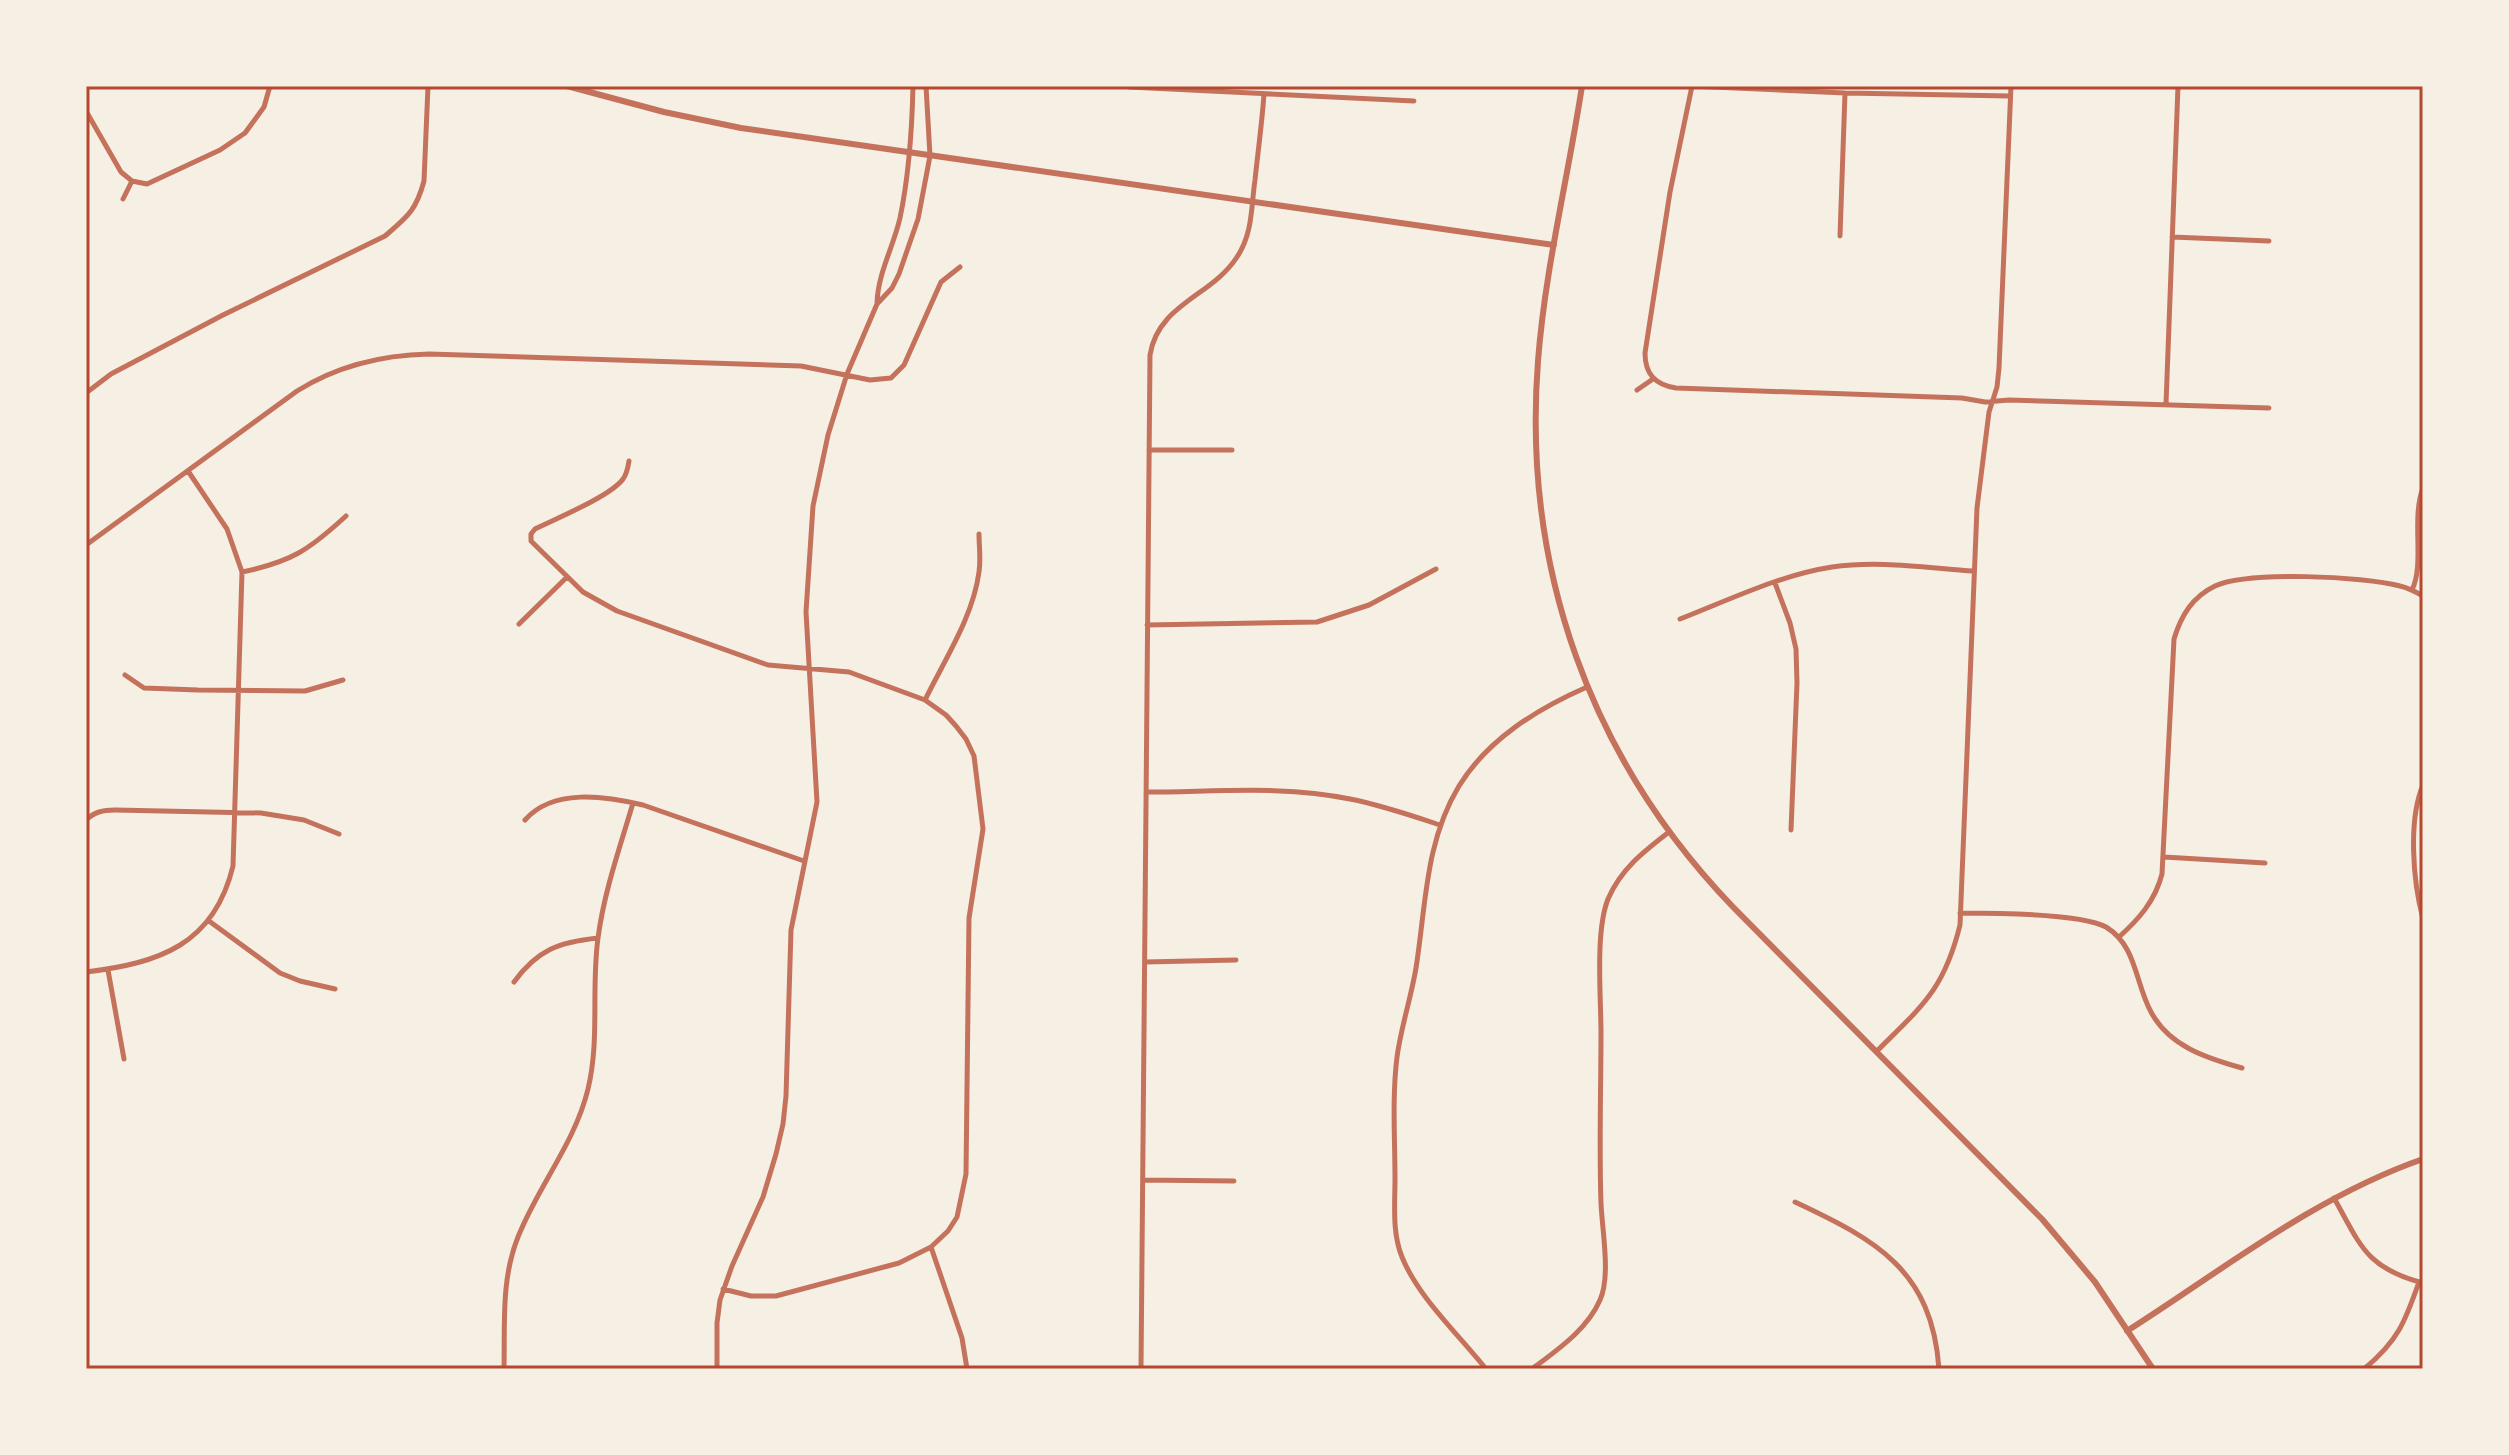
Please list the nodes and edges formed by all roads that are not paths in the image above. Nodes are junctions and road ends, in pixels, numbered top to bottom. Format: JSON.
{"nodes":[{"id":1,"x":270,"y":86,"type":"edge"},
{"id":2,"x":428,"y":86,"type":"edge"},
{"id":3,"x":567,"y":86,"type":"edge"},
{"id":4,"x":913,"y":86,"type":"edge"},
{"id":5,"x":926,"y":86,"type":"edge"},
{"id":6,"x":1582,"y":86,"type":"edge"},
{"id":7,"x":1690,"y":86,"type":"edge"},
{"id":8,"x":2011,"y":86,"type":"edge"},
{"id":9,"x":2178,"y":86,"type":"edge"},
{"id":10,"x":1129,"y":87,"type":"edge"},
{"id":11,"x":1845,"y":93,"type":"junction"},
{"id":12,"x":1264,"y":94,"type":"junction"},
{"id":13,"x":2010,"y":96,"type":"junction"},
{"id":14,"x":1414,"y":101,"type":"dead end"},
{"id":15,"x":86,"y":111,"type":"edge"},
{"id":16,"x":909,"y":153,"type":"junction"},
{"id":17,"x":930,"y":156,"type":"junction"},
{"id":18,"x":132,"y":181,"type":"junction"},
{"id":19,"x":123,"y":199,"type":"dead end"},
{"id":20,"x":1253,"y":202,"type":"junction"},
{"id":21,"x":1840,"y":236,"type":"dead end"},
{"id":22,"x":2172,"y":237,"type":"junction"},
{"id":23,"x":2269,"y":241,"type":"dead end"},
{"id":24,"x":1554,"y":245,"type":"junction"},
{"id":25,"x":960,"y":267,"type":"dead end"},
{"id":26,"x":877,"y":304,"type":"junction"},
{"id":27,"x":847,"y":374,"type":"junction"},
{"id":28,"x":1653,"y":379,"type":"junction"},
{"id":29,"x":1637,"y":390,"type":"dead end"},
{"id":30,"x":86,"y":393,"type":"edge"},
{"id":31,"x":1993,"y":400,"type":"junction"},
{"id":32,"x":2166,"y":404,"type":"junction"},
{"id":33,"x":2269,"y":408,"type":"dead end"},
{"id":34,"x":1149,"y":450,"type":"junction"},
{"id":35,"x":1232,"y":450,"type":"dead end"},
{"id":36,"x":629,"y":461,"type":"dead end"},
{"id":37,"x":188,"y":471,"type":"junction"},
{"id":38,"x":2423,"y":488,"type":"edge"},
{"id":39,"x":346,"y":516,"type":"dead end"},
{"id":40,"x":979,"y":534,"type":"dead end"},
{"id":41,"x":86,"y":545,"type":"edge"},
{"id":42,"x":1436,"y":569,"type":"dead end"},
{"id":43,"x":1974,"y":571,"type":"junction"},
{"id":44,"x":242,"y":572,"type":"junction"},
{"id":45,"x":567,"y":577,"type":"junction"},
{"id":46,"x":1775,"y":583,"type":"junction"},
{"id":47,"x":2412,"y":590,"type":"junction"},
{"id":48,"x":2423,"y":596,"type":"edge"},
{"id":49,"x":1680,"y":619,"type":"dead end"},
{"id":50,"x":519,"y":624,"type":"dead end"},
{"id":51,"x":1147,"y":625,"type":"junction"},
{"id":52,"x":808,"y":668,"type":"junction"},
{"id":53,"x":125,"y":675,"type":"dead end"},
{"id":54,"x":343,"y":680,"type":"dead end"},
{"id":55,"x":1587,"y":687,"type":"junction"},
{"id":56,"x":239,"y":690,"type":"junction"},
{"id":57,"x":925,"y":700,"type":"junction"},
{"id":58,"x":2423,"y":785,"type":"edge"},
{"id":59,"x":1146,"y":792,"type":"junction"},
{"id":60,"x":633,"y":803,"type":"junction"},
{"id":61,"x":236,"y":812,"type":"junction"},
{"id":62,"x":86,"y":820,"type":"edge"},
{"id":63,"x":525,"y":820,"type":"dead end"},
{"id":64,"x":1440,"y":825,"type":"junction"},
{"id":65,"x":1791,"y":830,"type":"dead end"},
{"id":66,"x":1669,"y":832,"type":"junction"},
{"id":67,"x":339,"y":834,"type":"dead end"},
{"id":68,"x":2164,"y":857,"type":"junction"},
{"id":69,"x":804,"y":861,"type":"junction"},
{"id":70,"x":2265,"y":863,"type":"dead end"},
{"id":71,"x":1960,"y":913,"type":"junction"},
{"id":72,"x":2423,"y":919,"type":"edge"},
{"id":73,"x":209,"y":921,"type":"junction"},
{"id":74,"x":2119,"y":937,"type":"junction"},
{"id":75,"x":598,"y":938,"type":"junction"},
{"id":76,"x":1236,"y":960,"type":"dead end"},
{"id":77,"x":1145,"y":962,"type":"junction"},
{"id":78,"x":107,"y":969,"type":"junction"},
{"id":79,"x":86,"y":972,"type":"edge"},
{"id":80,"x":514,"y":982,"type":"dead end"},
{"id":81,"x":335,"y":989,"type":"dead end"},
{"id":82,"x":1877,"y":1051,"type":"junction"},
{"id":83,"x":124,"y":1059,"type":"dead end"},
{"id":84,"x":2242,"y":1068,"type":"dead end"},
{"id":85,"x":2423,"y":1159,"type":"edge"},
{"id":86,"x":1143,"y":1180,"type":"junction"},
{"id":87,"x":1234,"y":1181,"type":"dead end"},
{"id":88,"x":2334,"y":1198,"type":"junction"},
{"id":89,"x":1795,"y":1202,"type":"dead end"},
{"id":90,"x":931,"y":1247,"type":"junction"},
{"id":91,"x":2421,"y":1282,"type":"edge"},
{"id":92,"x":723,"y":1289,"type":"junction"},
{"id":93,"x":2127,"y":1331,"type":"junction"},
{"id":94,"x":504,"y":1369,"type":"edge"},
{"id":95,"x":717,"y":1369,"type":"edge"},
{"id":96,"x":967,"y":1369,"type":"edge"},
{"id":97,"x":1141,"y":1369,"type":"edge"},
{"id":98,"x":1486,"y":1369,"type":"edge"},
{"id":99,"x":1532,"y":1369,"type":"edge"},
{"id":100,"x":1939,"y":1369,"type":"edge"},
{"id":101,"x":2153,"y":1369,"type":"edge"},
{"id":102,"x":2364,"y":1369,"type":"edge"}],
"edges":[{"from":1,"to":18,"type":"street"},
{"from":2,"to":30,"type":"street"},
{"from":3,"to":16,"type":"street"},
{"from":4,"to":16,"type":"street"},
{"from":5,"to":17,"type":"street"},
{"from":6,"to":24,"type":"street"},
{"from":7,"to":11,"type":"street"},
{"from":7,"to":28,"type":"street"},
{"from":8,"to":13,"type":"street"},
{"from":9,"to":22,"type":"street"},
{"from":10,"to":12,"type":"street"},
{"from":11,"to":13,"type":"street"},
{"from":11,"to":21,"type":"street"},
{"from":12,"to":14,"type":"street"},
{"from":12,"to":20,"type":"street"},
{"from":13,"to":31,"type":"street"},
{"from":15,"to":18,"type":"street"},
{"from":16,"to":17,"type":"street"},
{"from":16,"to":26,"type":"street"},
{"from":17,"to":20,"type":"street"},
{"from":17,"to":26,"type":"street"},
{"from":18,"to":19,"type":"street"},
{"from":20,"to":24,"type":"street"},
{"from":20,"to":34,"type":"street"},
{"from":22,"to":23,"type":"street"},
{"from":22,"to":32,"type":"street"},
{"from":24,"to":55,"type":"street"},
{"from":25,"to":27,"type":"street"},
{"from":26,"to":27,"type":"street"},
{"from":27,"to":37,"type":"street"},
{"from":27,"to":52,"type":"street"},
{"from":28,"to":29,"type":"street"},
{"from":28,"to":31,"type":"street"},
{"from":31,"to":32,"type":"street"},
{"from":31,"to":43,"type":"street"},
{"from":32,"to":33,"type":"street"},
{"from":34,"to":35,"type":"street"},
{"from":34,"to":51,"type":"street"},
{"from":36,"to":45,"type":"street"},
{"from":37,"to":41,"type":"street"},
{"from":37,"to":44,"type":"street"},
{"from":38,"to":47,"type":"street"},
{"from":39,"to":44,"type":"street"},
{"from":40,"to":57,"type":"street"},
{"from":42,"to":51,"type":"street"},
{"from":43,"to":46,"type":"street"},
{"from":43,"to":71,"type":"street"},
{"from":44,"to":56,"type":"street"},
{"from":45,"to":50,"type":"street"},
{"from":45,"to":52,"type":"street"},
{"from":46,"to":49,"type":"street"},
{"from":46,"to":65,"type":"street"},
{"from":47,"to":48,"type":"street"},
{"from":47,"to":68,"type":"street"},
{"from":51,"to":59,"type":"street"},
{"from":52,"to":57,"type":"street"},
{"from":52,"to":69,"type":"street"},
{"from":53,"to":56,"type":"street"},
{"from":54,"to":56,"type":"street"},
{"from":55,"to":64,"type":"street"},
{"from":55,"to":66,"type":"street"},
{"from":56,"to":61,"type":"street"},
{"from":57,"to":90,"type":"street"},
{"from":58,"to":72,"type":"street"},
{"from":59,"to":64,"type":"street"},
{"from":59,"to":77,"type":"street"},
{"from":60,"to":63,"type":"street"},
{"from":60,"to":69,"type":"street"},
{"from":60,"to":75,"type":"street"},
{"from":61,"to":62,"type":"street"},
{"from":61,"to":67,"type":"street"},
{"from":61,"to":73,"type":"street"},
{"from":64,"to":98,"type":"street"},
{"from":66,"to":82,"type":"street"},
{"from":66,"to":99,"type":"street"},
{"from":68,"to":70,"type":"street"},
{"from":68,"to":74,"type":"street"},
{"from":69,"to":92,"type":"street"},
{"from":71,"to":74,"type":"street"},
{"from":71,"to":82,"type":"street"},
{"from":73,"to":78,"type":"street"},
{"from":73,"to":81,"type":"street"},
{"from":74,"to":84,"type":"street"},
{"from":75,"to":80,"type":"street"},
{"from":75,"to":94,"type":"street"},
{"from":76,"to":77,"type":"street"},
{"from":77,"to":86,"type":"street"},
{"from":78,"to":79,"type":"street"},
{"from":78,"to":83,"type":"street"},
{"from":82,"to":93,"type":"street"},
{"from":85,"to":88,"type":"street"},
{"from":86,"to":87,"type":"street"},
{"from":86,"to":97,"type":"street"},
{"from":88,"to":91,"type":"street"},
{"from":88,"to":93,"type":"street"},
{"from":89,"to":100,"type":"street"},
{"from":90,"to":92,"type":"street"},
{"from":90,"to":96,"type":"street"},
{"from":91,"to":102,"type":"street"},
{"from":92,"to":95,"type":"street"},
{"from":93,"to":101,"type":"street"}]}
